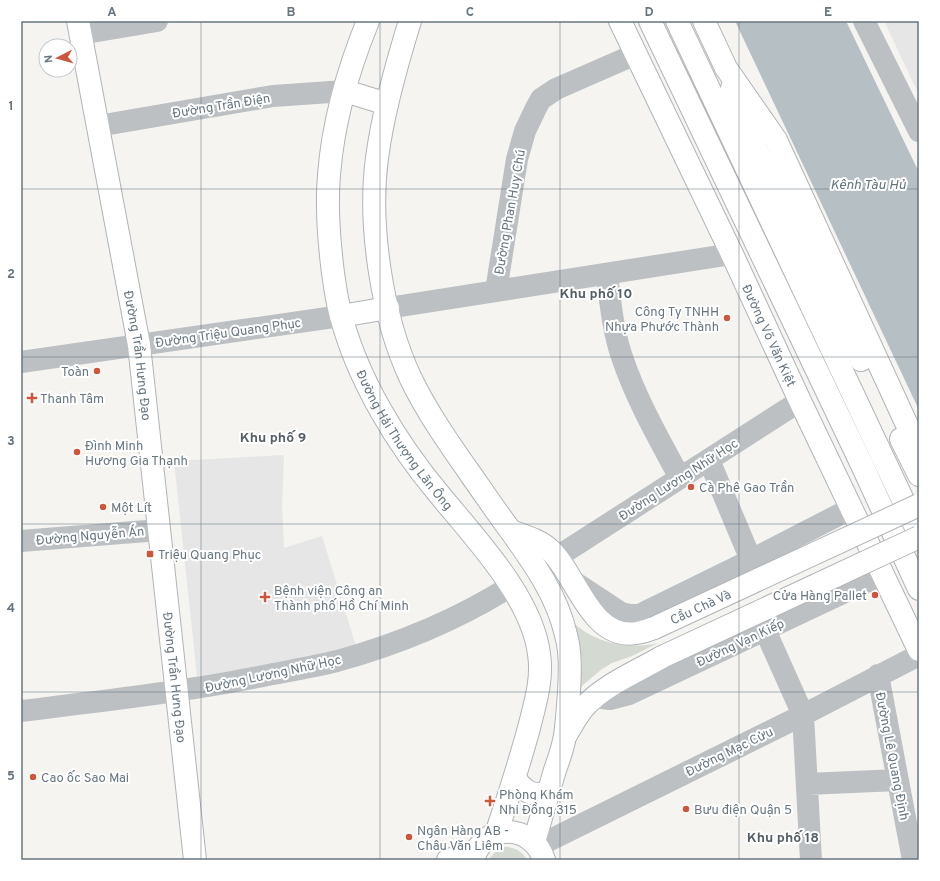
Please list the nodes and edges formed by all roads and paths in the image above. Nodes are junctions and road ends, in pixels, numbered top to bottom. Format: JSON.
{"nodes":[{"id":1,"x":157,"y":21,"type":"edge"},
{"id":2,"x":368,"y":21,"type":"edge"},
{"id":3,"x":410,"y":21,"type":"edge"},
{"id":4,"x":620,"y":21,"type":"edge"},
{"id":5,"x":650,"y":21,"type":"edge"},
{"id":6,"x":677,"y":21,"type":"edge"},
{"id":7,"x":704,"y":21,"type":"edge"},
{"id":8,"x":864,"y":21,"type":"edge"},
{"id":9,"x":79,"y":27,"type":"edge"},
{"id":10,"x":636,"y":54,"type":"junction"},
{"id":11,"x":726,"y":68,"type":"junction"},
{"id":12,"x":345,"y":91,"type":"junction"},
{"id":13,"x":387,"y":104,"type":"junction"},
{"id":14,"x":98,"y":126,"type":"junction"},
{"id":15,"x":919,"y":131,"type":"edge"},
{"id":16,"x":732,"y":254,"type":"junction"},
{"id":17,"x":607,"y":274,"type":"junction"},
{"id":18,"x":496,"y":291,"type":"junction"},
{"id":19,"x":388,"y":308,"type":"junction"},
{"id":20,"x":341,"y":316,"type":"junction"},
{"id":21,"x":139,"y":345,"type":"junction"},
{"id":22,"x":21,"y":362,"type":"edge"},
{"id":23,"x":800,"y":401,"type":"junction"},
{"id":24,"x":919,"y":451,"type":"edge"},
{"id":25,"x":708,"y":460,"type":"junction"},
{"id":26,"x":919,"y":475,"type":"edge"},
{"id":27,"x":680,"y":478,"type":"junction"},
{"id":28,"x":919,"y":505,"type":"edge"},
{"id":29,"x":852,"y":508,"type":"junction"},
{"id":30,"x":159,"y":530,"type":"junction"},
{"id":31,"x":511,"y":531,"type":"junction"},
{"id":32,"x":919,"y":534,"type":"edge"},
{"id":33,"x":919,"y":537,"type":"edge"},
{"id":34,"x":21,"y":541,"type":"edge"},
{"id":35,"x":557,"y":557,"type":"junction"},
{"id":36,"x":752,"y":560,"type":"junction"},
{"id":37,"x":883,"y":574,"type":"junction"},
{"id":38,"x":574,"y":582,"type":"junction"},
{"id":39,"x":511,"y":586,"type":"junction"},
{"id":40,"x":919,"y":589,"type":"edge"},
{"id":41,"x":765,"y":630,"type":"junction"},
{"id":42,"x":919,"y":650,"type":"edge"},
{"id":43,"x":919,"y":655,"type":"edge"},
{"id":44,"x":878,"y":675,"type":"junction"},
{"id":45,"x":176,"y":692,"type":"junction"},
{"id":46,"x":595,"y":697,"type":"junction"},
{"id":47,"x":21,"y":711,"type":"edge"},
{"id":48,"x":803,"y":715,"type":"junction"},
{"id":49,"x":565,"y":738,"type":"junction"},
{"id":50,"x":515,"y":779,"type":"junction"},
{"id":51,"x":898,"y":780,"type":"junction"},
{"id":52,"x":807,"y":784,"type":"junction"},
{"id":53,"x":548,"y":794,"type":"junction"},
{"id":54,"x":496,"y":834,"type":"junction"},
{"id":55,"x":538,"y":849,"type":"edge"},
{"id":56,"x":474,"y":856,"type":"edge"},
{"id":57,"x":195,"y":860,"type":"edge"},
{"id":58,"x":448,"y":860,"type":"edge"},
{"id":59,"x":811,"y":860,"type":"edge"},
{"id":60,"x":913,"y":860,"type":"edge"}],
"edges":[{"from":1,"to":9,"type":"street"},
{"from":2,"to":12,"type":"main road","name":"Đường Hải Thượng Lãn Ông"},
{"from":3,"to":13,"type":"main road"},
{"from":4,"to":10,"type":"main road","name":"Đường Võ Văn Kiệt"},
{"from":5,"to":40,"type":"main road","name":"Đường Võ Văn Kiệt"},
{"from":6,"to":32,"type":"main road"},
{"from":7,"to":11,"type":"main road"},
{"from":8,"to":15,"type":"street"},
{"from":9,"to":14,"type":"main road","name":"Đường Trần Hưng Đạo"},
{"from":10,"to":16,"type":"main road","name":"Đường Võ Văn Kiệt"},
{"from":10,"to":18,"type":"street","name":"Đường Phan Huy Chú"},
{"from":11,"to":24,"type":"main road"},
{"from":11,"to":26,"type":"main road"},
{"from":12,"to":13,"type":"main road"},
{"from":12,"to":14,"type":"street","name":"Đường Trần Điện"},
{"from":12,"to":20,"type":"main road","name":"Đường Hải Thượng Lãn Ông"},
{"from":13,"to":19,"type":"main road"},
{"from":14,"to":21,"type":"main road","name":"Đường Trần Hưng Đạo"},
{"from":16,"to":17,"type":"street"},
{"from":16,"to":23,"type":"main road","name":"Đường Võ Văn Kiệt"},
{"from":17,"to":18,"type":"street"},
{"from":17,"to":27,"type":"street"},
{"from":18,"to":19,"type":"street"},
{"from":19,"to":20,"type":"main road"},
{"from":19,"to":31,"type":"main road"},
{"from":20,"to":21,"type":"street","name":"Đường Triệu Quang Phục"},
{"from":20,"to":39,"type":"main road","name":"Đường Hải Thượng Lãn Ông"},
{"from":21,"to":22,"type":"street","name":"Đường Triệu Quang Phục"},
{"from":21,"to":30,"type":"main road","name":"Đường Trần Hưng Đạo"},
{"from":23,"to":25,"type":"street","name":"Đường Lương Nhữ Học"},
{"from":23,"to":29,"type":"main road","name":"Đường Võ Văn Kiệt"},
{"from":25,"to":27,"type":"street","name":"Đường Lương Nhữ Học"},
{"from":25,"to":36,"type":"street"},
{"from":27,"to":35,"type":"street","name":"Đường Lương Nhữ Học"},
{"from":28,"to":38,"type":"main road","name":"Cầu Chà Và","bridge":true},
{"from":29,"to":36,"type":"street"},
{"from":29,"to":37,"type":"main road","name":"Đường Võ Văn Kiệt"},
{"from":30,"to":34,"type":"street","name":"Đường Nguyễn Án"},
{"from":30,"to":45,"type":"main road","name":"Đường Trần Hưng Đạo"},
{"from":31,"to":35,"type":"main road","name":"Cầu Chà Và"},
{"from":31,"to":49,"type":"main road"},
{"from":33,"to":46,"type":"main road","bridge":true},
{"from":35,"to":38,"type":"main road","name":"Cầu Chà Và"},
{"from":36,"to":38,"type":"street"},
{"from":37,"to":41,"type":"street","name":"Đường Vạn Kiếp"},
{"from":37,"to":42,"type":"main road","name":"Đường Võ Văn Kiệt"},
{"from":39,"to":45,"type":"street","name":"Đường Lương Nhữ Học"},
{"from":39,"to":50,"type":"main road","name":"Đường Hải Thượng Lãn Ông"},
{"from":41,"to":46,"type":"street","name":"Đường Vạn Kiếp"},
{"from":41,"to":48,"type":"street"},
{"from":43,"to":44,"type":"street","name":"Đường Mạc Cửu"},
{"from":44,"to":48,"type":"street","name":"Đường Mạc Cửu"},
{"from":44,"to":51,"type":"street","name":"Đường Lê Quang Định"},
{"from":45,"to":47,"type":"street","name":"Đường Lương Nhữ Học"},
{"from":45,"to":57,"type":"main road","name":"Đường Trần Hưng Đạo"},
{"from":46,"to":49,"type":"main road"},
{"from":48,"to":52,"type":"street"},
{"from":48,"to":55,"type":"street","name":"Đường Mạc Cửu"},
{"from":49,"to":53,"type":"main road"},
{"from":50,"to":53,"type":"main road"},
{"from":50,"to":54,"type":"main road","name":"Đường Hải Thượng Lãn Ông"},
{"from":51,"to":52,"type":"street"},
{"from":51,"to":60,"type":"street","name":"Đường Lê Quang Định"},
{"from":52,"to":59,"type":"street"},
{"from":53,"to":55,"type":"main road"},
{"from":54,"to":55,"type":"main road"},
{"from":54,"to":56,"type":"main road"},
{"from":56,"to":58,"type":"main road"}]}
